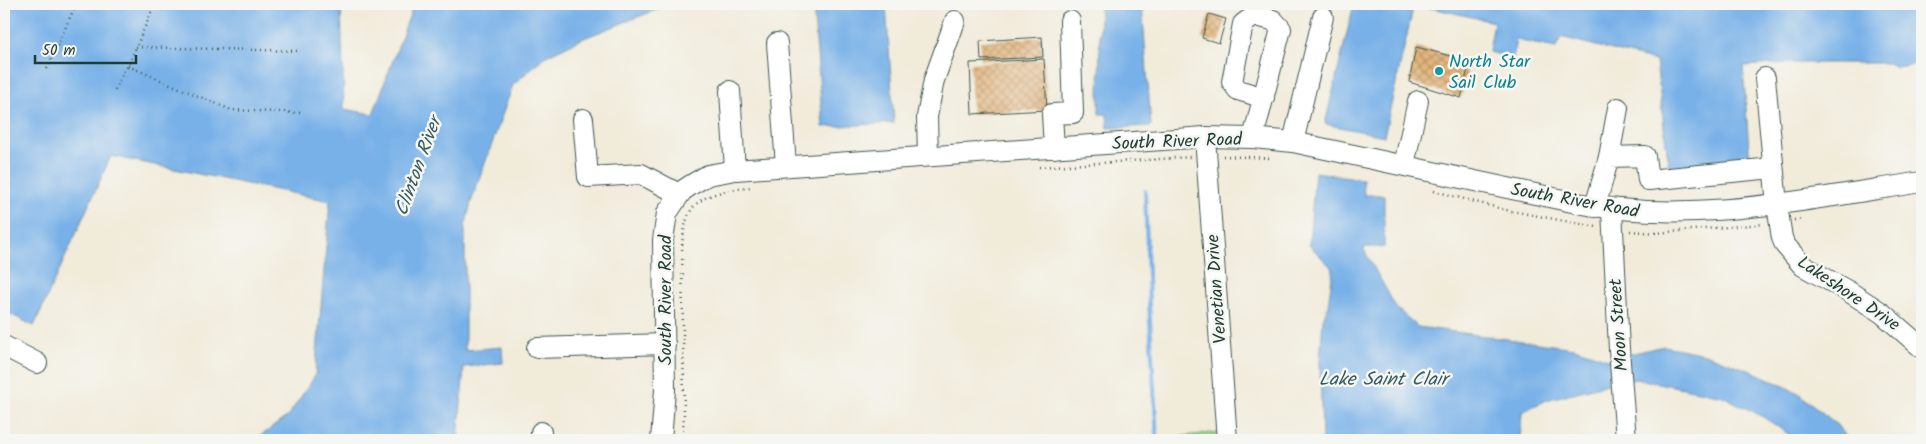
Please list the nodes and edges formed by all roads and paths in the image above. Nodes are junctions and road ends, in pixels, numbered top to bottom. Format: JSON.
{"nodes":[{"id":1,"x":76,"y":4,"type":"edge"},
{"id":2,"x":156,"y":4,"type":"edge"},
{"id":3,"x":1323,"y":17,"type":"dead end"},
{"id":4,"x":955,"y":21,"type":"dead end"},
{"id":5,"x":1070,"y":21,"type":"dead end"},
{"id":6,"x":777,"y":43,"type":"dead end"},
{"id":7,"x":136,"y":47,"type":"junction"},
{"id":8,"x":298,"y":51,"type":"dead end"},
{"id":9,"x":130,"y":61,"type":"junction"},
{"id":10,"x":48,"y":69,"type":"dead end"},
{"id":11,"x":1765,"y":78,"type":"dead end"},
{"id":12,"x":115,"y":90,"type":"dead end"},
{"id":13,"x":730,"y":91,"type":"dead end"},
{"id":14,"x":1264,"y":98,"type":"dead end"},
{"id":15,"x":1418,"y":101,"type":"dead end"},
{"id":16,"x":12,"y":106,"type":"dead end"},
{"id":17,"x":1618,"y":108,"type":"dead end"},
{"id":18,"x":302,"y":112,"type":"dead end"},
{"id":19,"x":583,"y":119,"type":"dead end"},
{"id":20,"x":4,"y":123,"type":"edge"},
{"id":21,"x":1253,"y":138,"type":"junction"},
{"id":22,"x":1293,"y":142,"type":"junction"},
{"id":23,"x":1206,"y":147,"type":"junction"},
{"id":24,"x":1054,"y":148,"type":"junction"},
{"id":25,"x":928,"y":156,"type":"junction"},
{"id":26,"x":1608,"y":157,"type":"junction"},
{"id":27,"x":1275,"y":158,"type":"dead end"},
{"id":28,"x":1404,"y":165,"type":"junction"},
{"id":29,"x":786,"y":166,"type":"junction"},
{"id":30,"x":1038,"y":167,"type":"dead end"},
{"id":31,"x":1773,"y":168,"type":"junction"},
{"id":32,"x":735,"y":170,"type":"junction"},
{"id":33,"x":1922,"y":182,"type":"edge"},
{"id":34,"x":761,"y":186,"type":"dead end"},
{"id":35,"x":1428,"y":189,"type":"dead end"},
{"id":36,"x":679,"y":194,"type":"junction"},
{"id":37,"x":1778,"y":214,"type":"junction"},
{"id":38,"x":1606,"y":215,"type":"junction"},
{"id":39,"x":1804,"y":219,"type":"dead end"},
{"id":40,"x":664,"y":344,"type":"junction"},
{"id":41,"x":4,"y":346,"type":"edge"},
{"id":42,"x":537,"y":348,"type":"dead end"},
{"id":43,"x":1922,"y":348,"type":"edge"},
{"id":44,"x":37,"y":363,"type":"dead end"},
{"id":45,"x":661,"y":440,"type":"edge"},
{"id":46,"x":682,"y":440,"type":"edge"},
{"id":47,"x":1227,"y":440,"type":"edge"},
{"id":48,"x":1626,"y":440,"type":"edge"}],
"edges":[{"from":1,"to":10,"type":"path"},
{"from":2,"to":7,"type":"path"},
{"from":3,"to":22,"type":"street"},
{"from":4,"to":25,"type":"street"},
{"from":5,"to":24,"type":"street"},
{"from":6,"to":29,"type":"street"},
{"from":7,"to":8,"type":"path"},
{"from":7,"to":9,"type":"path"},
{"from":9,"to":12,"type":"path"},
{"from":9,"to":18,"type":"path"},
{"from":11,"to":31,"type":"street","name":"Lakeshore Drive"},
{"from":13,"to":32,"type":"street"},
{"from":14,"to":21,"type":"street"},
{"from":15,"to":28,"type":"street"},
{"from":16,"to":20,"type":"path"},
{"from":17,"to":26,"type":"street","name":"Moon Street"},
{"from":19,"to":36,"type":"street"},
{"from":21,"to":22,"type":"street","name":"South River Road"},
{"from":21,"to":23,"type":"street","name":"South River Road"},
{"from":22,"to":28,"type":"street","name":"South River Road"},
{"from":23,"to":24,"type":"street","name":"South River Road"},
{"from":23,"to":27,"type":"path"},
{"from":23,"to":30,"type":"path"},
{"from":23,"to":47,"type":"street","name":"Venetian Drive"},
{"from":24,"to":25,"type":"street","name":"South River Road"},
{"from":25,"to":29,"type":"street","name":"South River Road"},
{"from":26,"to":31,"type":"street"},
{"from":26,"to":38,"type":"street","name":"Moon Street"},
{"from":28,"to":38,"type":"street","name":"South River Road"},
{"from":29,"to":32,"type":"street","name":"South River Road"},
{"from":31,"to":37,"type":"street","name":"Lakeshore Drive"},
{"from":32,"to":36,"type":"street","name":"South River Road"},
{"from":33,"to":37,"type":"street","name":"South River Road"},
{"from":34,"to":46,"type":"path"},
{"from":35,"to":38,"type":"path"},
{"from":36,"to":40,"type":"street","name":"South River Road"},
{"from":37,"to":38,"type":"street","name":"South River Road"},
{"from":37,"to":38,"type":"path"},
{"from":37,"to":39,"type":"path"},
{"from":37,"to":43,"type":"street","name":"Lakeshore Drive"},
{"from":38,"to":48,"type":"street","name":"Moon Street"},
{"from":40,"to":42,"type":"street"},
{"from":40,"to":45,"type":"street","name":"South River Road"},
{"from":41,"to":44,"type":"street"}]}
